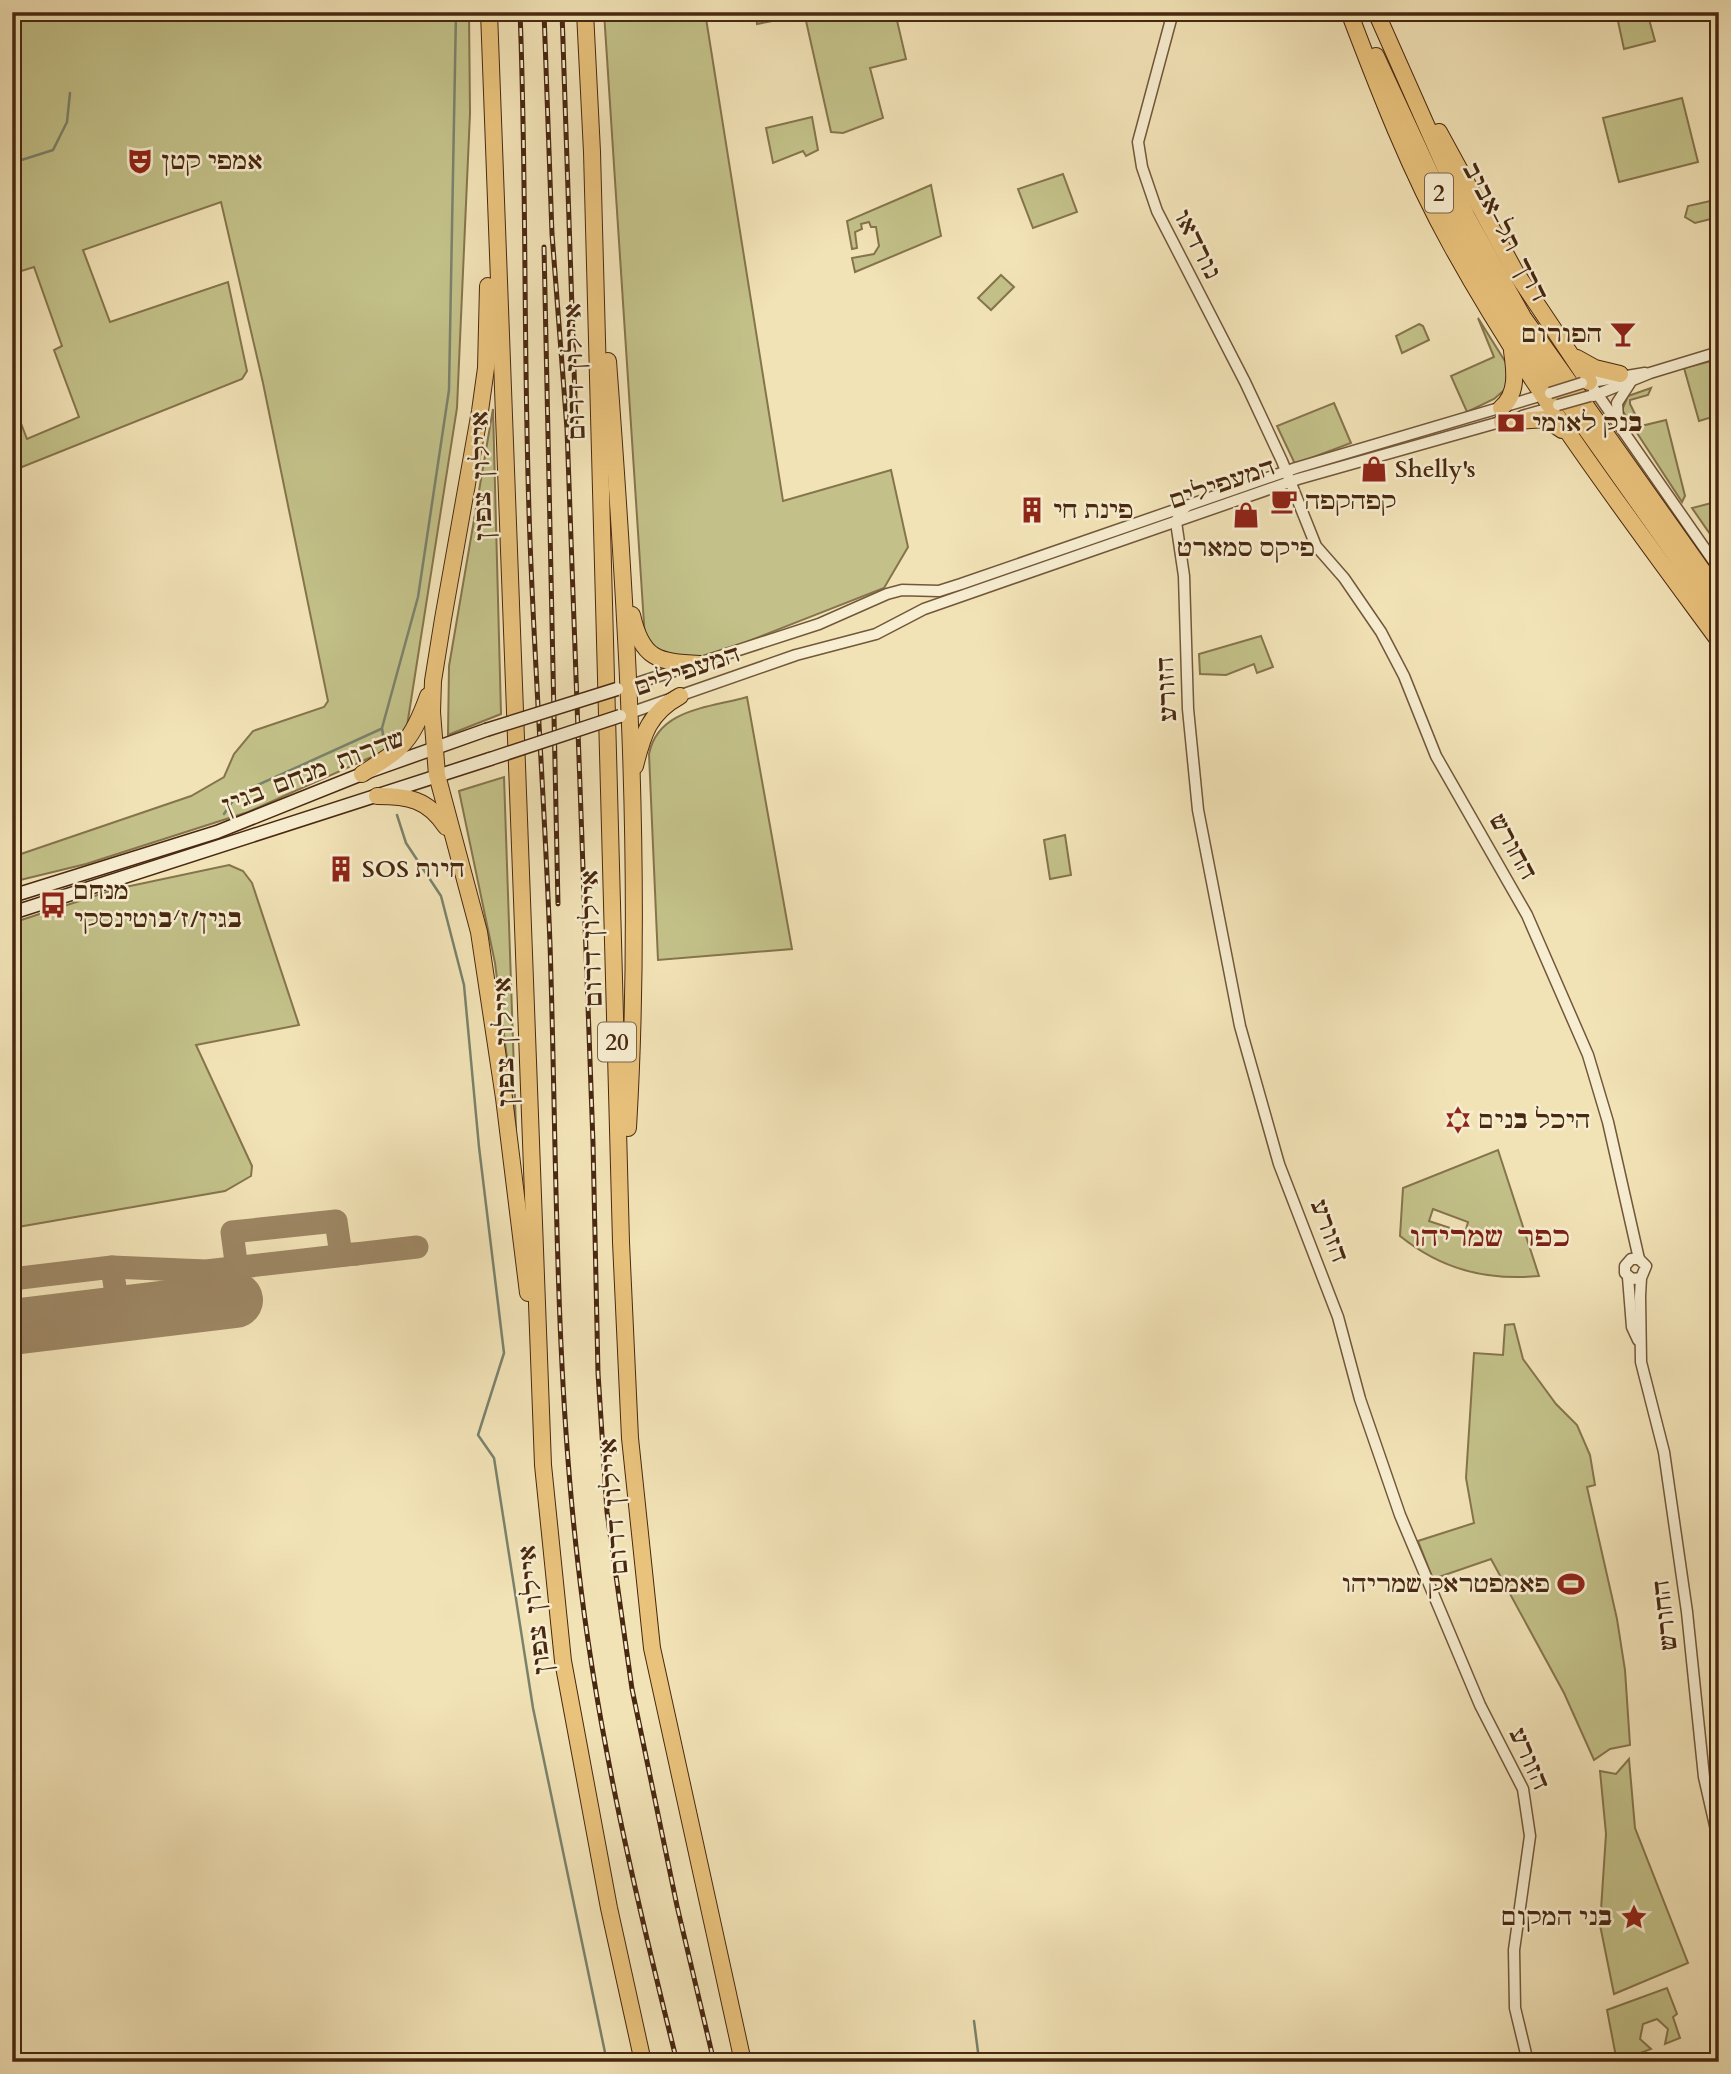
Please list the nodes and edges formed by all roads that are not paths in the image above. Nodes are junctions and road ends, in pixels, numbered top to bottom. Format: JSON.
{"nodes":[{"id":1,"x":489,"y":12,"type":"edge"},
{"id":2,"x":585,"y":12,"type":"edge"},
{"id":3,"x":1173,"y":12,"type":"edge"},
{"id":4,"x":1349,"y":12,"type":"edge"},
{"id":5,"x":1356,"y":12,"type":"edge"},
{"id":6,"x":1376,"y":12,"type":"edge"},
{"id":7,"x":1382,"y":12,"type":"edge"},
{"id":8,"x":490,"y":38,"type":"junction"},
{"id":9,"x":592,"y":152,"type":"junction"},
{"id":10,"x":1512,"y":349,"type":"junction"},
{"id":11,"x":1719,"y":352,"type":"edge"},
{"id":12,"x":1570,"y":353,"type":"junction"},
{"id":13,"x":1626,"y":378,"type":"junction"},
{"id":14,"x":1590,"y":389,"type":"junction"},
{"id":15,"x":1551,"y":400,"type":"junction"},
{"id":16,"x":1502,"y":415,"type":"junction"},
{"id":17,"x":1620,"y":425,"type":"junction"},
{"id":18,"x":1577,"y":443,"type":"junction"},
{"id":19,"x":1288,"y":477,"type":"junction"},
{"id":20,"x":1187,"y":506,"type":"junction"},
{"id":21,"x":1176,"y":522,"type":"junction"},
{"id":22,"x":1719,"y":569,"type":"edge"},
{"id":23,"x":624,"y":578,"type":"junction"},
{"id":24,"x":1719,"y":594,"type":"edge"},
{"id":25,"x":1719,"y":617,"type":"edge"},
{"id":26,"x":1719,"y":641,"type":"edge"},
{"id":27,"x":699,"y":664,"type":"junction"},
{"id":28,"x":433,"y":681,"type":"junction"},
{"id":29,"x":623,"y":687,"type":"junction"},
{"id":30,"x":680,"y":696,"type":"junction"},
{"id":31,"x":624,"y":715,"type":"junction"},
{"id":32,"x":434,"y":748,"type":"junction"},
{"id":33,"x":362,"y":774,"type":"junction"},
{"id":34,"x":438,"y":775,"type":"junction"},
{"id":35,"x":631,"y":782,"type":"junction"},
{"id":36,"x":377,"y":796,"type":"junction"},
{"id":37,"x":452,"y":835,"type":"junction"},
{"id":38,"x":14,"y":896,"type":"edge"},
{"id":39,"x":12,"y":913,"type":"edge"},
{"id":40,"x":621,"y":1242,"type":"junction"},
{"id":41,"x":1639,"y":1259,"type":"junction"},
{"id":42,"x":1628,"y":1277,"type":"junction"},
{"id":43,"x":1641,"y":1278,"type":"junction"},
{"id":44,"x":1639,"y":1343,"type":"junction"},
{"id":45,"x":541,"y":1402,"type":"junction"},
{"id":46,"x":1719,"y":1843,"type":"edge"},
{"id":47,"x":642,"y":2059,"type":"edge"},
{"id":48,"x":743,"y":2062,"type":"edge"},
{"id":49,"x":1528,"y":2062,"type":"edge"}],
"edges":[{"from":1,"to":8,"type":"highway","name":"איילון צפון"},
{"from":2,"to":9,"type":"highway","name":"איילון דרום","number":"20"},
{"from":3,"to":19,"type":"street","name":"נורדאו"},
{"from":4,"to":10,"type":"highway"},
{"from":5,"to":25,"type":"highway","name":"דרך תל-אביב","number":"2"},
{"from":6,"to":24,"type":"highway","name":"דרך תל-אביב","number":"2"},
{"from":7,"to":12,"type":"highway"},
{"from":8,"to":28,"type":"highway"},
{"from":8,"to":45,"type":"highway","name":"איילון צפון"},
{"from":9,"to":23,"type":"highway"},
{"from":9,"to":40,"type":"highway","name":"איילון דרום","number":"20"},
{"from":10,"to":15,"type":"highway"},
{"from":10,"to":16,"type":"highway"},
{"from":11,"to":13,"type":"street","name":"המעפילים"},
{"from":12,"to":13,"type":"highway"},
{"from":12,"to":14,"type":"highway"},
{"from":13,"to":14,"type":"street","name":"המעפילים"},
{"from":13,"to":17,"type":"street"},
{"from":14,"to":15,"type":"street","name":"המעפילים","bridge":true},
{"from":14,"to":17,"type":"street"},
{"from":15,"to":16,"type":"street","name":"המעפילים"},
{"from":15,"to":18,"type":"highway"},
{"from":16,"to":18,"type":"highway"},
{"from":16,"to":19,"type":"street","name":"המעפילים"},
{"from":17,"to":22,"type":"street"},
{"from":18,"to":26,"type":"highway"},
{"from":19,"to":20,"type":"street","name":"המעפילים"},
{"from":19,"to":21,"type":"street","name":"המעפילים"},
{"from":19,"to":41,"type":"street","name":"החורש"},
{"from":20,"to":21,"type":"street"},
{"from":20,"to":27,"type":"street","name":"המעפילים"},
{"from":21,"to":30,"type":"street","name":"המעפילים"},
{"from":21,"to":49,"type":"street","name":"הזורע"},
{"from":23,"to":27,"type":"highway"},
{"from":23,"to":29,"type":"highway"},
{"from":27,"to":29,"type":"street","name":"המעפילים"},
{"from":28,"to":32,"type":"highway"},
{"from":28,"to":33,"type":"highway"},
{"from":29,"to":31,"type":"highway"},
{"from":29,"to":32,"type":"main road","name":"שדרות מנחם בגין","bridge":true},
{"from":30,"to":31,"type":"street","name":"המעפילים"},
{"from":30,"to":35,"type":"highway"},
{"from":31,"to":34,"type":"main road","name":"שדרות מנחם בגין","bridge":true},
{"from":31,"to":35,"type":"highway"},
{"from":32,"to":33,"type":"main road","name":"שדרות מנחם בגין"},
{"from":32,"to":34,"type":"highway"},
{"from":33,"to":38,"type":"main road","name":"שדרות מנחם בגין"},
{"from":34,"to":36,"type":"main road","name":"שדרות מנחם בגין"},
{"from":34,"to":37,"type":"highway"},
{"from":35,"to":40,"type":"highway"},
{"from":36,"to":37,"type":"highway"},
{"from":36,"to":39,"type":"main road","name":"שדרות מנחם בגין"},
{"from":37,"to":45,"type":"highway"},
{"from":40,"to":48,"type":"highway","name":"איילון דרום","number":"20"},
{"from":41,"to":42,"type":"street"},
{"from":41,"to":43,"type":"street"},
{"from":42,"to":43,"type":"street"},
{"from":42,"to":44,"type":"street","name":"החורש"},
{"from":43,"to":44,"type":"street","name":"החורש"},
{"from":44,"to":46,"type":"street","name":"החורש"},
{"from":45,"to":47,"type":"highway","name":"איילון צפון"}]}
